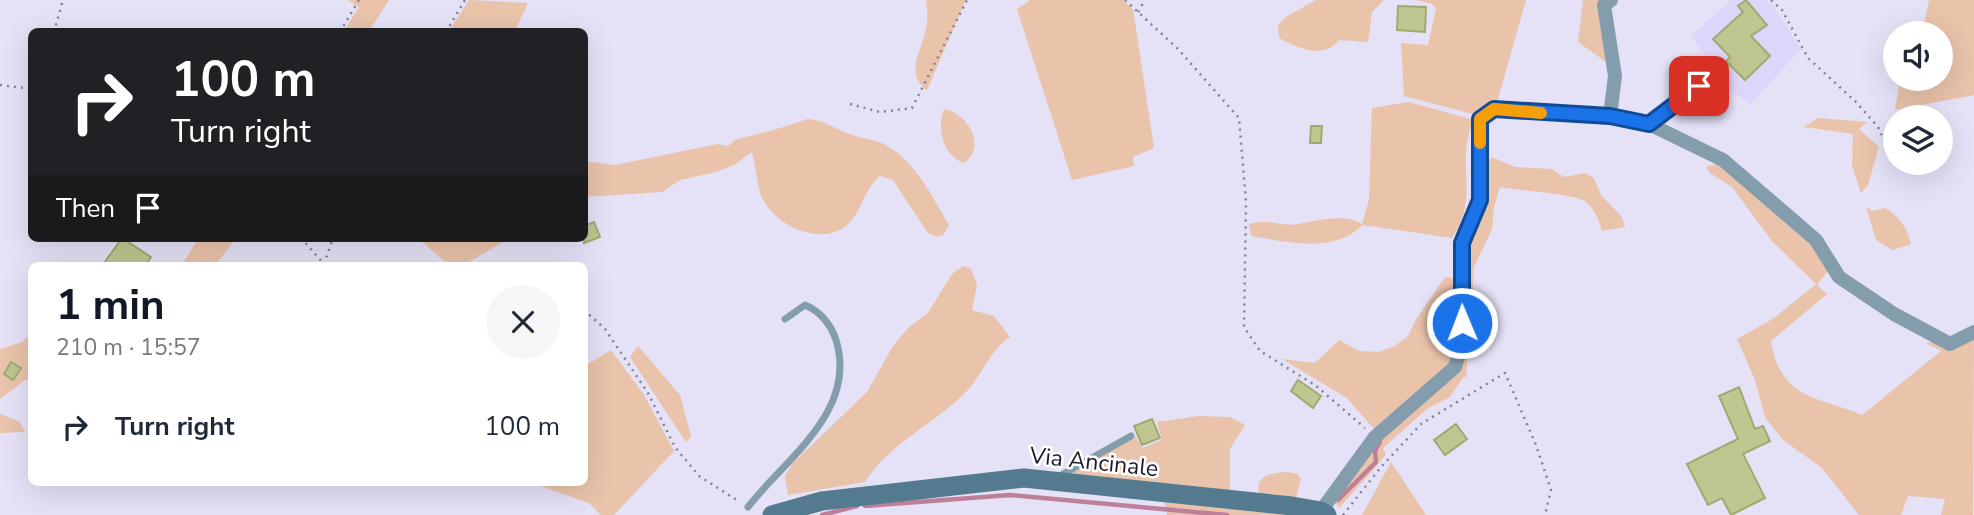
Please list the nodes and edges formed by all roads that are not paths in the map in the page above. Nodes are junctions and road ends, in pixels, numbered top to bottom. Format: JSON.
{"nodes":[{"id":1,"x":1611,"y":0,"type":"edge"},
{"id":2,"x":1721,"y":69,"type":"dead end"},
{"id":3,"x":1610,"y":116,"type":"junction"},
{"id":4,"x":1649,"y":124,"type":"junction"},
{"id":5,"x":785,"y":319,"type":"dead end"},
{"id":6,"x":1974,"y":332,"type":"edge"},
{"id":7,"x":1131,"y":436,"type":"dead end"},
{"id":8,"x":1052,"y":481,"type":"junction"},
{"id":9,"x":748,"y":507,"type":"road end"},
{"id":10,"x":1324,"y":513,"type":"edge"},
{"id":11,"x":772,"y":515,"type":"edge"}],
"edges":[{"from":1,"to":3,"type":"street"},
{"from":2,"to":4,"type":"lane"},
{"from":3,"to":4,"type":"street"},
{"from":3,"to":10,"type":"street"},
{"from":4,"to":6,"type":"street"},
{"from":5,"to":9,"type":"lane"},
{"from":7,"to":8,"type":"lane"},
{"from":8,"to":10,"type":"main road","name":"Via Ancinale"},
{"from":8,"to":11,"type":"main road","name":"Via Ancinale"}]}
